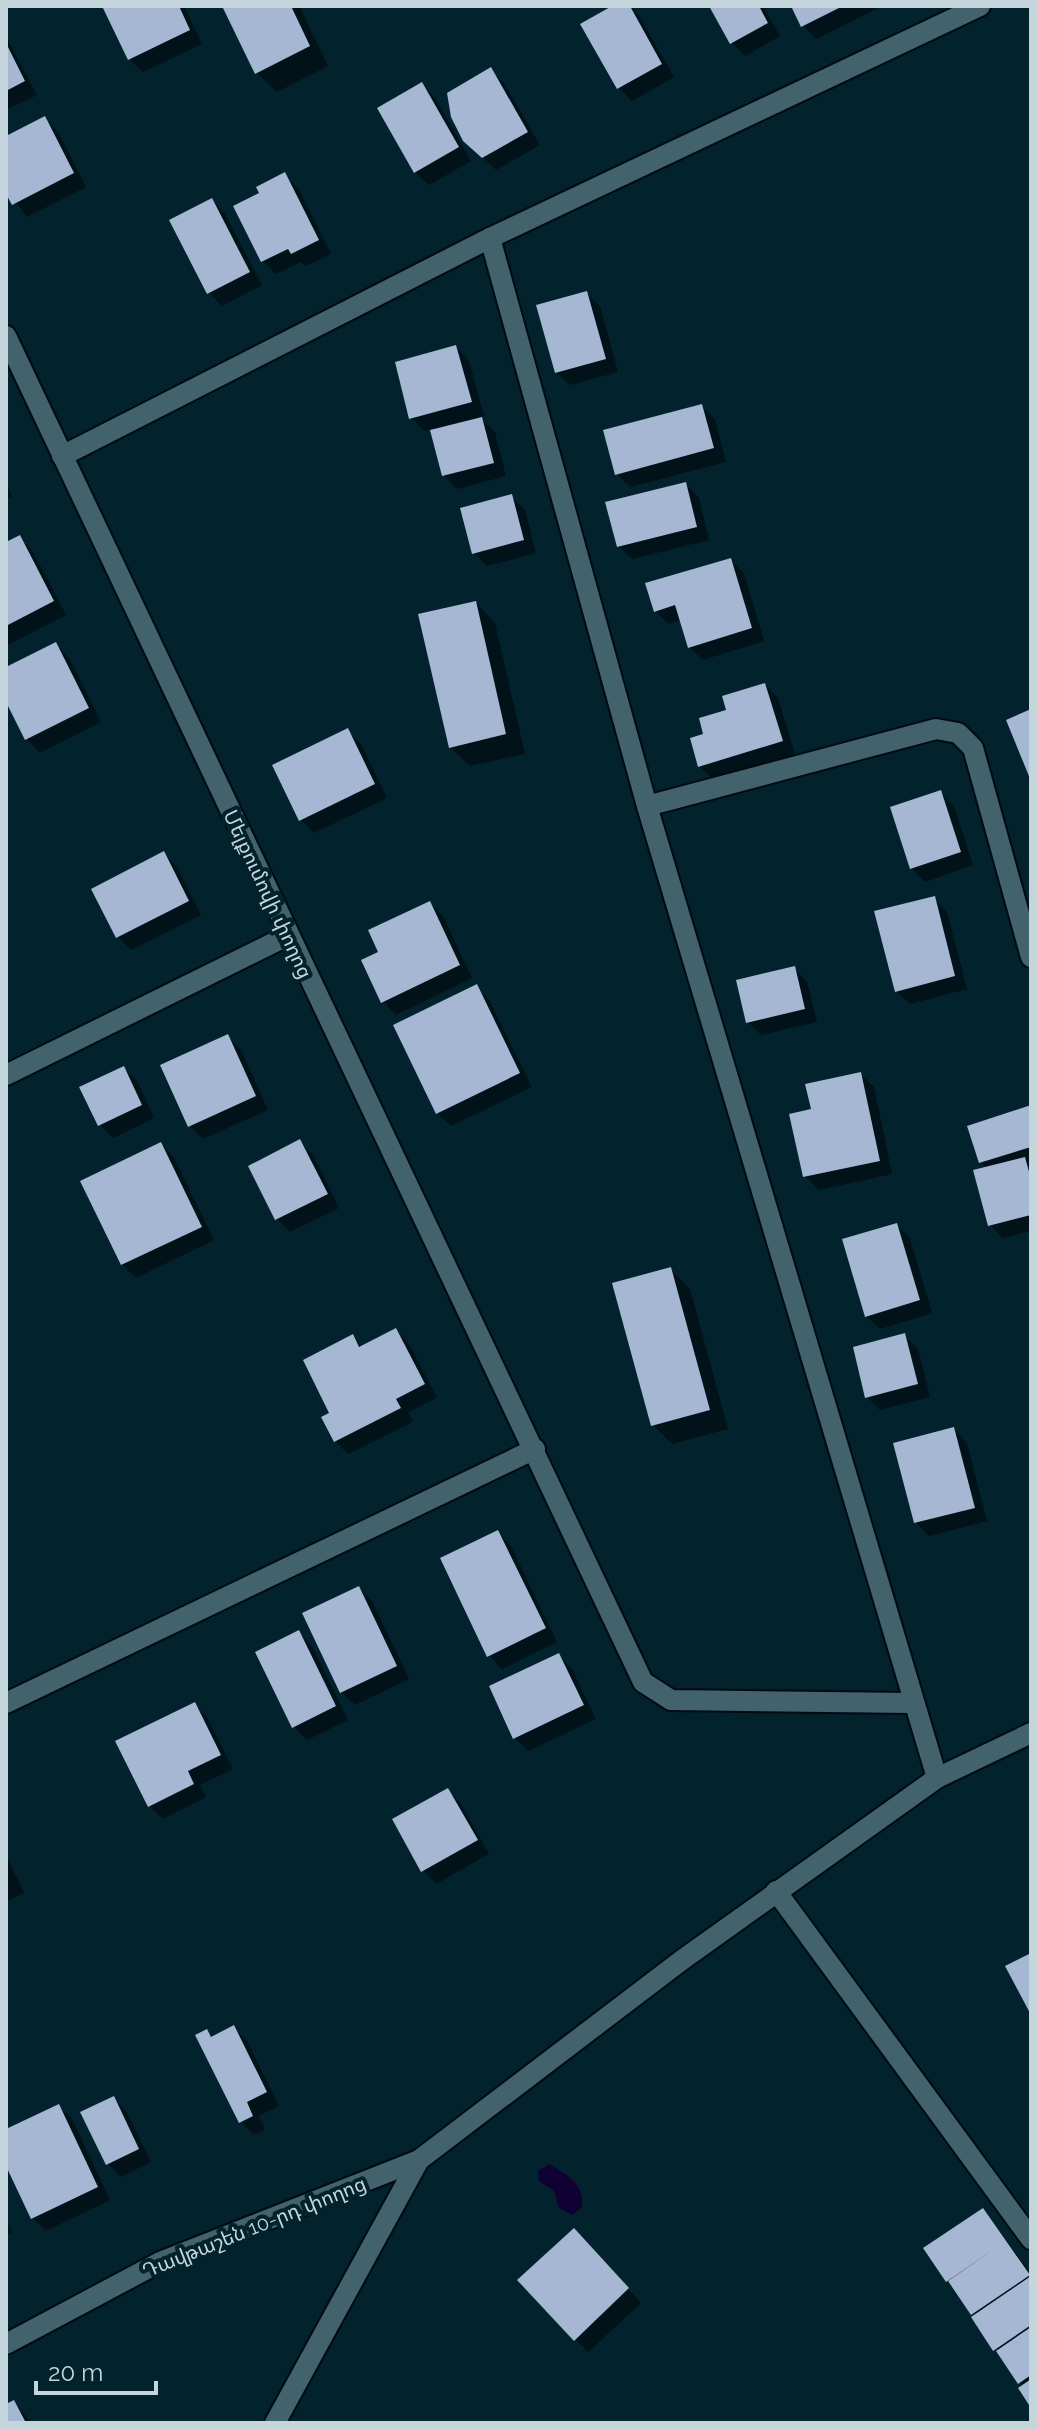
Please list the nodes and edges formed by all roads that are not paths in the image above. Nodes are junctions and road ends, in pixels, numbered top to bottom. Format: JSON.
{"nodes":[{"id":1,"x":980,"y":6,"type":"edge"},
{"id":2,"x":490,"y":238,"type":"junction"},
{"id":3,"x":6,"y":336,"type":"edge"},
{"id":4,"x":62,"y":456,"type":"junction"},
{"id":5,"x":647,"y":806,"type":"junction"},
{"id":6,"x":287,"y":936,"type":"junction"},
{"id":7,"x":1031,"y":957,"type":"edge"},
{"id":8,"x":6,"y":1075,"type":"edge"},
{"id":9,"x":535,"y":1449,"type":"junction"},
{"id":10,"x":6,"y":1703,"type":"edge"},
{"id":11,"x":912,"y":1703,"type":"junction"},
{"id":12,"x":1031,"y":1733,"type":"edge"},
{"id":13,"x":937,"y":1778,"type":"junction"},
{"id":14,"x":776,"y":1891,"type":"junction"},
{"id":15,"x":419,"y":2160,"type":"junction"},
{"id":16,"x":1031,"y":2239,"type":"edge"},
{"id":17,"x":6,"y":2344,"type":"edge"},
{"id":18,"x":275,"y":2423,"type":"edge"}],
"edges":[{"from":1,"to":2,"type":"street"},
{"from":2,"to":4,"type":"street"},
{"from":2,"to":5,"type":"street"},
{"from":3,"to":4,"type":"street","name":"Մելքումովի փողոց"},
{"from":4,"to":6,"type":"street","name":"Մելքումովի փողոց"},
{"from":5,"to":7,"type":"street"},
{"from":5,"to":11,"type":"street"},
{"from":6,"to":8,"type":"street"},
{"from":6,"to":9,"type":"street","name":"Մելքումովի փողոց"},
{"from":9,"to":10,"type":"street"},
{"from":9,"to":11,"type":"street","name":"Մելքումովի փողոց"},
{"from":11,"to":13,"type":"street"},
{"from":12,"to":13,"type":"street"},
{"from":13,"to":14,"type":"street"},
{"from":14,"to":15,"type":"street"},
{"from":14,"to":16,"type":"street"},
{"from":15,"to":17,"type":"street","name":"Դավթաշեն 10-րդ փողոց"},
{"from":15,"to":18,"type":"street"}]}
